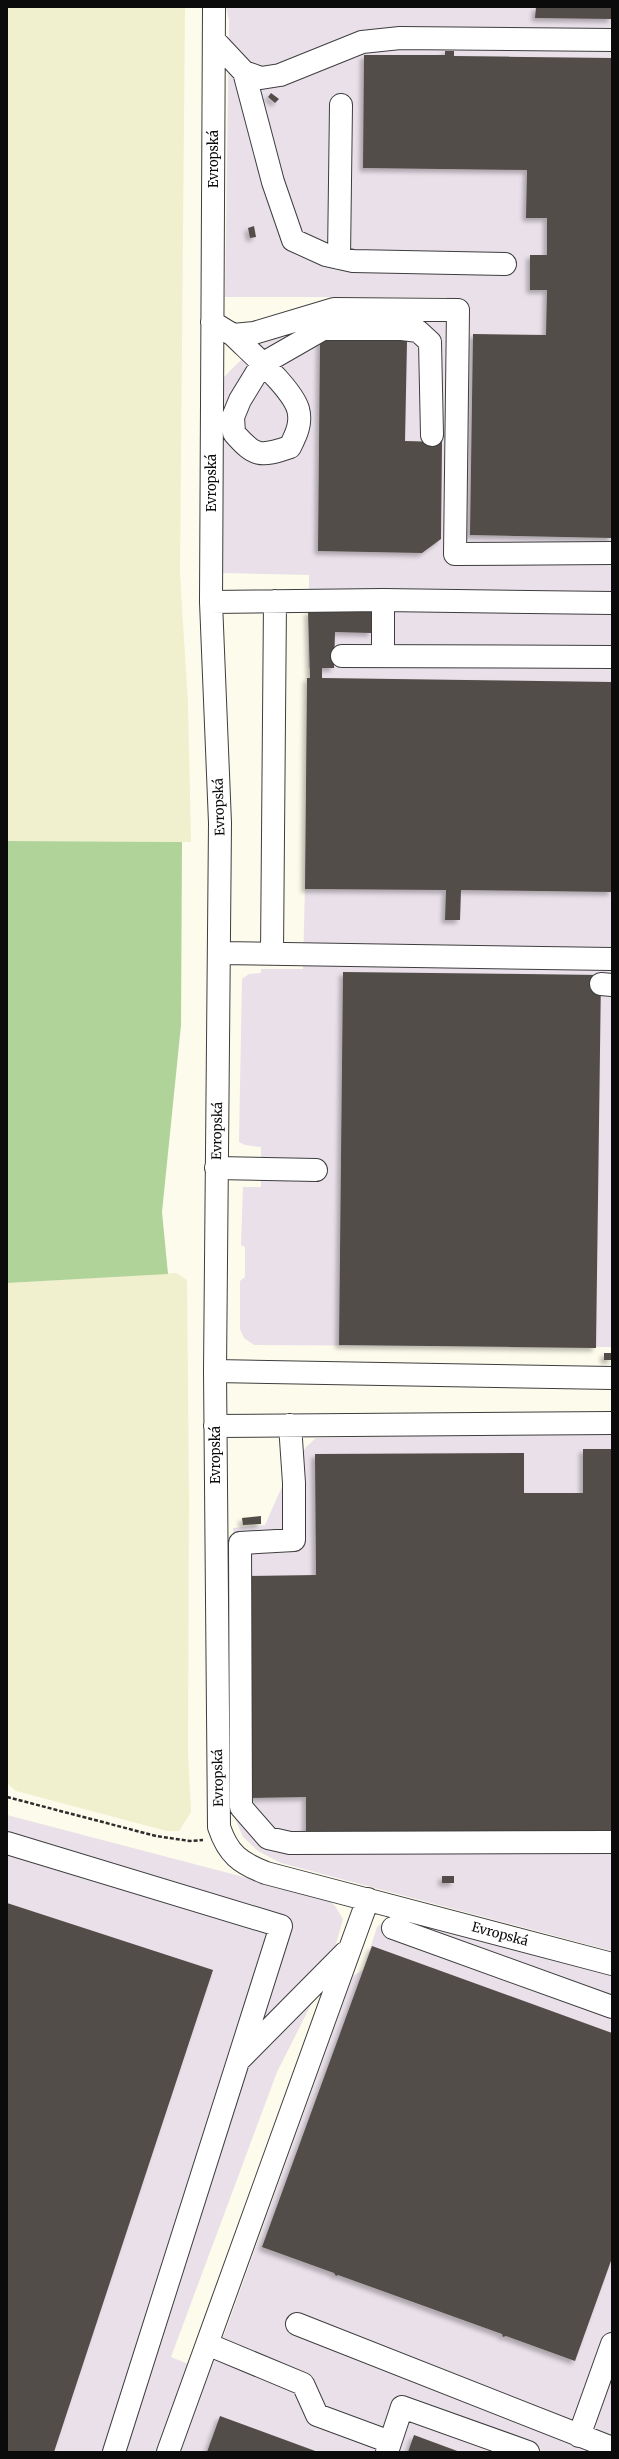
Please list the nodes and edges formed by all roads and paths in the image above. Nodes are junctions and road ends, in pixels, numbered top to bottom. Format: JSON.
{"nodes":[{"id":1,"x":214,"y":7,"type":"edge"},
{"id":2,"x":214,"y":40,"type":"junction"},
{"id":3,"x":612,"y":40,"type":"edge"},
{"id":4,"x":244,"y":72,"type":"junction"},
{"id":5,"x":341,"y":105,"type":"dead end"},
{"id":6,"x":339,"y":258,"type":"junction"},
{"id":7,"x":505,"y":264,"type":"dead end"},
{"id":8,"x":212,"y":322,"type":"junction"},
{"id":9,"x":233,"y":335,"type":"junction"},
{"id":10,"x":432,"y":435,"type":"dead end"},
{"id":11,"x":612,"y":554,"type":"edge"},
{"id":12,"x":383,"y":600,"type":"junction"},
{"id":13,"x":275,"y":601,"type":"junction"},
{"id":14,"x":211,"y":602,"type":"junction"},
{"id":15,"x":612,"y":603,"type":"edge"},
{"id":16,"x":342,"y":656,"type":"dead end"},
{"id":17,"x":383,"y":656,"type":"junction"},
{"id":18,"x":612,"y":657,"type":"edge"},
{"id":19,"x":219,"y":953,"type":"junction"},
{"id":20,"x":272,"y":953,"type":"junction"},
{"id":21,"x":612,"y":959,"type":"edge"},
{"id":22,"x":216,"y":1168,"type":"junction"},
{"id":23,"x":316,"y":1170,"type":"dead end"},
{"id":24,"x":215,"y":1372,"type":"junction"},
{"id":25,"x":612,"y":1378,"type":"edge"},
{"id":26,"x":612,"y":1423,"type":"edge"},
{"id":27,"x":290,"y":1425,"type":"junction"},
{"id":28,"x":215,"y":1426,"type":"junction"},
{"id":29,"x":7,"y":1797,"type":"edge"},
{"id":30,"x":223,"y":1839,"type":"junction"},
{"id":31,"x":612,"y":1842,"type":"edge"},
{"id":32,"x":7,"y":1843,"type":"edge"},
{"id":33,"x":368,"y":1899,"type":"junction"},
{"id":34,"x":393,"y":1928,"type":"dead end"},
{"id":35,"x":529,"y":1942,"type":"junction"},
{"id":36,"x":350,"y":1948,"type":"junction"},
{"id":37,"x":612,"y":1964,"type":"edge"},
{"id":38,"x":518,"y":1974,"type":"junction"},
{"id":39,"x":612,"y":2007,"type":"edge"},
{"id":40,"x":238,"y":2061,"type":"junction"},
{"id":41,"x":297,"y":2324,"type":"dead end"},
{"id":42,"x":207,"y":2344,"type":"junction"},
{"id":43,"x":612,"y":2344,"type":"edge"},
{"id":44,"x":579,"y":2436,"type":"junction"},
{"id":45,"x":388,"y":2447,"type":"edge"},
{"id":46,"x":612,"y":2448,"type":"edge"},
{"id":47,"x":114,"y":2452,"type":"edge"},
{"id":48,"x":168,"y":2452,"type":"edge"},
{"id":49,"x":528,"y":2452,"type":"edge"}],
"edges":[{"from":1,"to":2,"type":"street","name":"Evropská"},
{"from":2,"to":4,"type":"street"},
{"from":2,"to":8,"type":"street","name":"Evropská"},
{"from":3,"to":4,"type":"street"},
{"from":4,"to":6,"type":"street"},
{"from":5,"to":6,"type":"street"},
{"from":6,"to":7,"type":"street"},
{"from":8,"to":9,"type":"street"},
{"from":8,"to":14,"type":"street","name":"Evropská"},
{"from":9,"to":10,"type":"street"},
{"from":9,"to":11,"type":"street"},
{"from":12,"to":13,"type":"street"},
{"from":12,"to":15,"type":"street"},
{"from":12,"to":17,"type":"street"},
{"from":13,"to":14,"type":"street"},
{"from":13,"to":20,"type":"street"},
{"from":14,"to":19,"type":"street","name":"Evropská"},
{"from":16,"to":17,"type":"street"},
{"from":17,"to":18,"type":"street"},
{"from":19,"to":20,"type":"street"},
{"from":19,"to":22,"type":"street","name":"Evropská"},
{"from":20,"to":21,"type":"street"},
{"from":22,"to":23,"type":"street"},
{"from":22,"to":24,"type":"street","name":"Evropská"},
{"from":24,"to":25,"type":"street"},
{"from":24,"to":28,"type":"street","name":"Evropská"},
{"from":26,"to":27,"type":"street"},
{"from":27,"to":28,"type":"street"},
{"from":27,"to":31,"type":"street"},
{"from":28,"to":30,"type":"street","name":"Evropská"},
{"from":29,"to":30,"type":"path"},
{"from":30,"to":33,"type":"street","name":"Evropská"},
{"from":32,"to":40,"type":"street"},
{"from":33,"to":35,"type":"street","name":"Evropská"},
{"from":33,"to":36,"type":"street"},
{"from":34,"to":38,"type":"street"},
{"from":35,"to":37,"type":"street","name":"Evropská"},
{"from":35,"to":38,"type":"street"},
{"from":36,"to":40,"type":"street"},
{"from":36,"to":42,"type":"street"},
{"from":38,"to":39,"type":"street"},
{"from":40,"to":47,"type":"street"},
{"from":41,"to":44,"type":"street"},
{"from":42,"to":45,"type":"street"},
{"from":42,"to":48,"type":"street"},
{"from":43,"to":44,"type":"street"},
{"from":44,"to":46,"type":"street"},
{"from":45,"to":49,"type":"street"}]}
